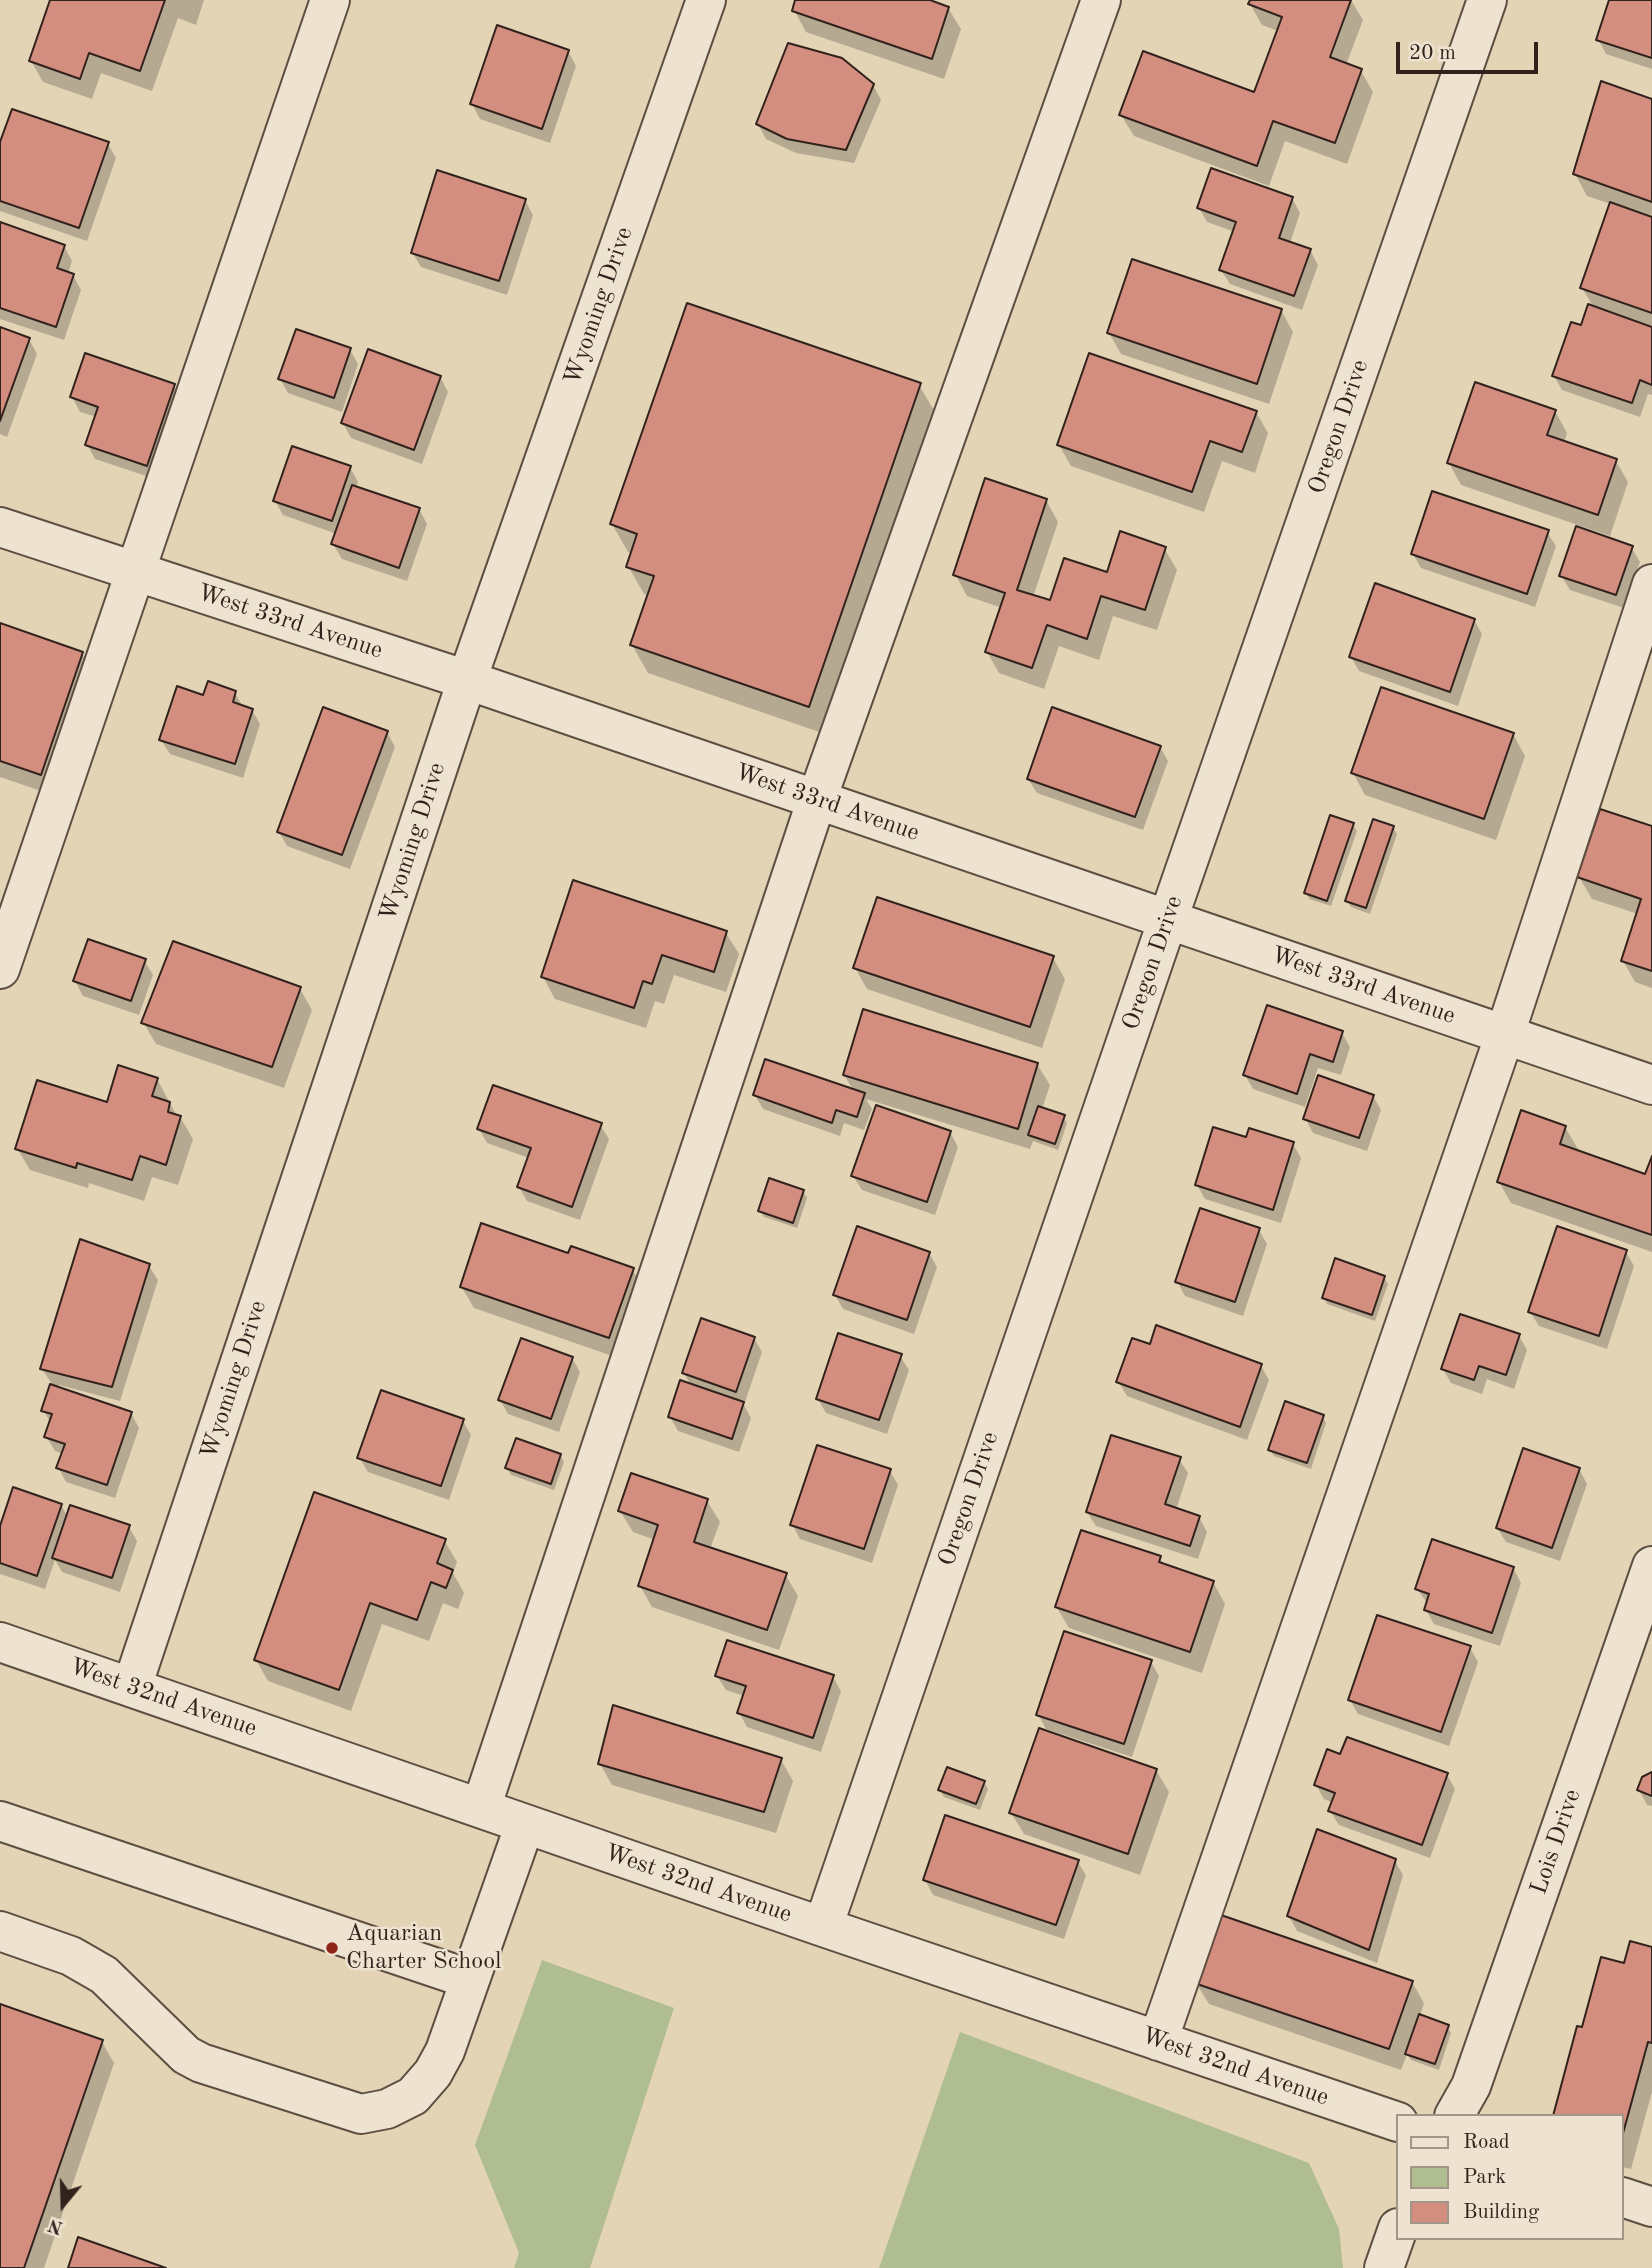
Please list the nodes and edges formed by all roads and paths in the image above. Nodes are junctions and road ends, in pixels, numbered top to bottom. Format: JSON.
{"nodes":[{"id":1,"x":330,"y":0,"type":"edge"},
{"id":2,"x":706,"y":0,"type":"edge"},
{"id":3,"x":1101,"y":0,"type":"edge"},
{"id":4,"x":1487,"y":0,"type":"edge"},
{"id":5,"x":0,"y":527,"type":"edge"},
{"id":6,"x":137,"y":572,"type":"junction"},
{"id":7,"x":1652,"y":584,"type":"edge"},
{"id":8,"x":467,"y":680,"type":"junction"},
{"id":9,"x":817,"y":799,"type":"junction"},
{"id":10,"x":1168,"y":919,"type":"junction"},
{"id":11,"x":0,"y":968,"type":"edge"},
{"id":12,"x":1505,"y":1034,"type":"junction"},
{"id":13,"x":1652,"y":1085,"type":"edge"},
{"id":14,"x":1652,"y":1566,"type":"edge"},
{"id":15,"x":0,"y":1642,"type":"edge"},
{"id":16,"x":132,"y":1687,"type":"junction"},
{"id":17,"x":481,"y":1808,"type":"junction"},
{"id":18,"x":0,"y":1821,"type":"edge"},
{"id":19,"x":525,"y":1824,"type":"junction"},
{"id":20,"x":823,"y":1927,"type":"junction"},
{"id":21,"x":0,"y":1931,"type":"edge"},
{"id":22,"x":469,"y":1979,"type":"junction"},
{"id":23,"x":1158,"y":2041,"type":"junction"},
{"id":24,"x":1455,"y":2114,"type":"edge"},
{"id":25,"x":1396,"y":2121,"type":"edge"},
{"id":26,"x":1624,"y":2198,"type":"edge"},
{"id":27,"x":1652,"y":2207,"type":"edge"},
{"id":28,"x":1396,"y":2234,"type":"edge"},
{"id":29,"x":1384,"y":2268,"type":"edge"}],
"edges":[{"from":1,"to":6,"type":"street"},
{"from":2,"to":8,"type":"street","name":"Wyoming Drive"},
{"from":3,"to":9,"type":"street"},
{"from":4,"to":10,"type":"street","name":"Oregon Drive"},
{"from":5,"to":6,"type":"street","name":"West 33rd Avenue"},
{"from":6,"to":8,"type":"street","name":"West 33rd Avenue"},
{"from":6,"to":11,"type":"street"},
{"from":7,"to":12,"type":"street"},
{"from":8,"to":9,"type":"street","name":"West 33rd Avenue"},
{"from":8,"to":16,"type":"street","name":"Wyoming Drive"},
{"from":9,"to":10,"type":"street","name":"West 33rd Avenue"},
{"from":9,"to":17,"type":"street"},
{"from":10,"to":12,"type":"street","name":"West 33rd Avenue"},
{"from":10,"to":20,"type":"street","name":"Oregon Drive"},
{"from":12,"to":13,"type":"street","name":"West 33rd Avenue"},
{"from":12,"to":23,"type":"street"},
{"from":14,"to":24,"type":"street","name":"Lois Drive"},
{"from":15,"to":16,"type":"street","name":"West 32nd Avenue"},
{"from":16,"to":17,"type":"street","name":"West 32nd Avenue"},
{"from":17,"to":19,"type":"street","name":"West 32nd Avenue"},
{"from":18,"to":22,"type":"street"},
{"from":19,"to":20,"type":"street","name":"West 32nd Avenue"},
{"from":19,"to":22,"type":"street"},
{"from":20,"to":23,"type":"street","name":"West 32nd Avenue"},
{"from":21,"to":22,"type":"street"},
{"from":23,"to":25,"type":"street","name":"West 32nd Avenue"},
{"from":26,"to":27,"type":"street"},
{"from":28,"to":29,"type":"street"}]}
